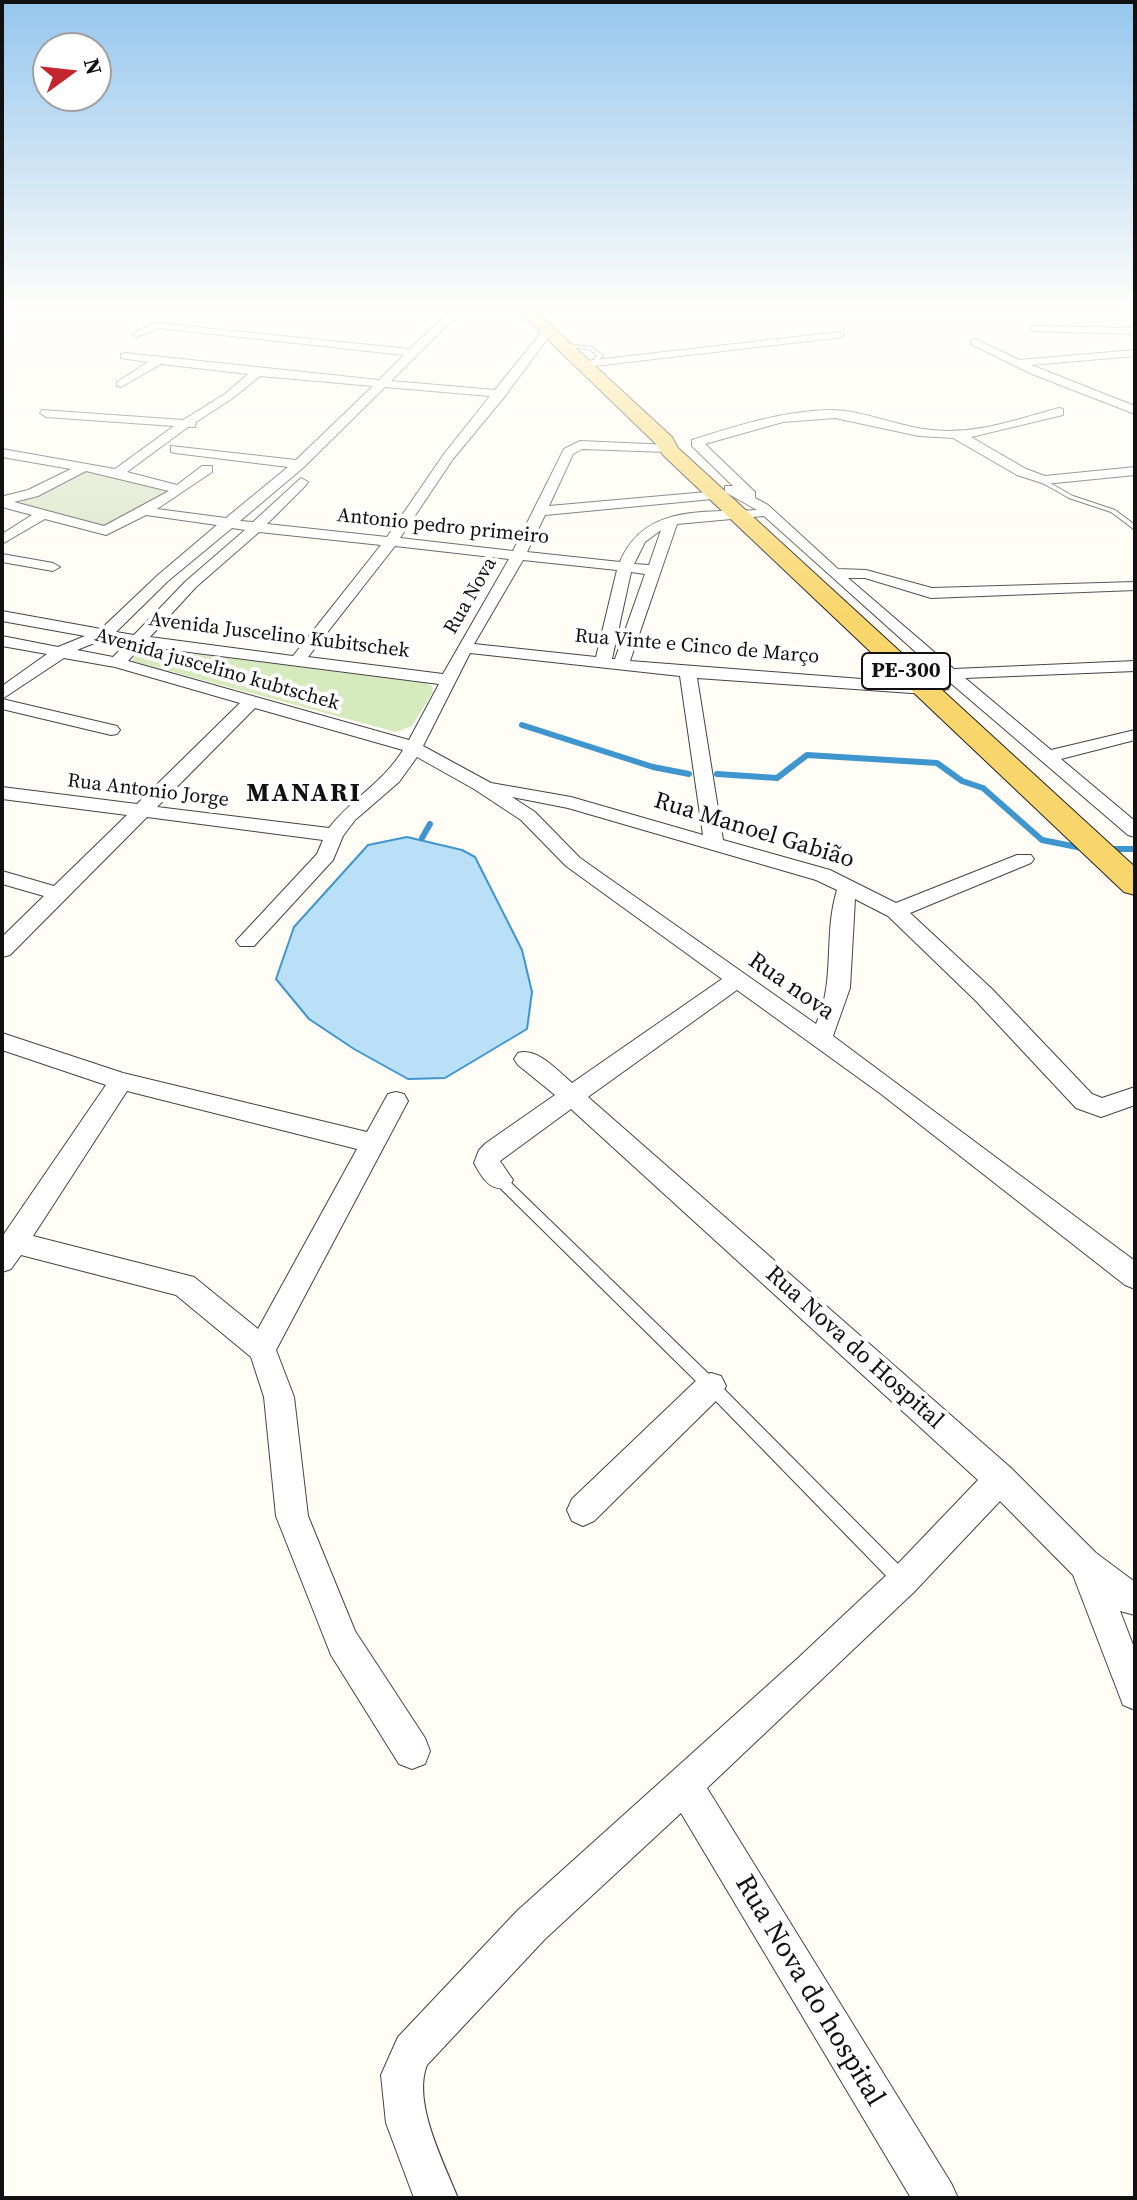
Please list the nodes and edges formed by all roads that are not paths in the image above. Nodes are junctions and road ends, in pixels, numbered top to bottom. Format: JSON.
{"nodes":[{"id":1,"x":206,"y":411,"type":"edge"},
{"id":2,"x":218,"y":411,"type":"edge"},
{"id":3,"x":354,"y":411,"type":"edge"},
{"id":4,"x":372,"y":411,"type":"edge"},
{"id":5,"x":487,"y":411,"type":"edge"},
{"id":6,"x":634,"y":411,"type":"edge"},
{"id":7,"x":1059,"y":412,"type":"dead end"},
{"id":8,"x":46,"y":413,"type":"dead end"},
{"id":9,"x":185,"y":424,"type":"junction"},
{"id":10,"x":202,"y":425,"type":"junction"},
{"id":11,"x":955,"y":435,"type":"junction"},
{"id":12,"x":666,"y":444,"type":"junction"},
{"id":13,"x":2,"y":453,"type":"edge"},
{"id":14,"x":165,"y":457,"type":"junction"},
{"id":15,"x":299,"y":464,"type":"junction"},
{"id":16,"x":85,"y":467,"type":"junction"},
{"id":17,"x":207,"y":469,"type":"dead end"},
{"id":18,"x":1135,"y":471,"type":"edge"},
{"id":19,"x":117,"y":473,"type":"junction"},
{"id":20,"x":1039,"y":479,"type":"junction"},
{"id":21,"x":137,"y":481,"type":"junction"},
{"id":22,"x":2,"y":486,"type":"edge"},
{"id":23,"x":180,"y":490,"type":"junction"},
{"id":24,"x":724,"y":492,"type":"junction"},
{"id":25,"x":33,"y":493,"type":"junction"},
{"id":26,"x":146,"y":511,"type":"junction"},
{"id":27,"x":540,"y":511,"type":"junction"},
{"id":28,"x":754,"y":513,"type":"junction"},
{"id":29,"x":40,"y":516,"type":"junction"},
{"id":30,"x":671,"y":522,"type":"junction"},
{"id":31,"x":228,"y":523,"type":"junction"},
{"id":32,"x":256,"y":527,"type":"junction"},
{"id":33,"x":1135,"y":528,"type":"edge"},
{"id":34,"x":2,"y":540,"type":"edge"},
{"id":35,"x":391,"y":542,"type":"junction"},
{"id":36,"x":519,"y":554,"type":"junction"},
{"id":37,"x":2,"y":558,"type":"edge"},
{"id":38,"x":53,"y":567,"type":"dead end"},
{"id":39,"x":626,"y":568,"type":"junction"},
{"id":40,"x":653,"y":570,"type":"junction"},
{"id":41,"x":835,"y":573,"type":"junction"},
{"id":42,"x":163,"y":578,"type":"junction"},
{"id":43,"x":191,"y":584,"type":"junction"},
{"id":44,"x":1135,"y":586,"type":"edge"},
{"id":45,"x":2,"y":616,"type":"edge"},
{"id":46,"x":106,"y":633,"type":"junction"},
{"id":47,"x":5,"y":641,"type":"edge"},
{"id":48,"x":140,"y":641,"type":"junction"},
{"id":49,"x":464,"y":648,"type":"junction"},
{"id":50,"x":64,"y":650,"type":"junction"},
{"id":51,"x":298,"y":660,"type":"junction"},
{"id":52,"x":603,"y":661,"type":"junction"},
{"id":53,"x":117,"y":663,"type":"junction"},
{"id":54,"x":621,"y":664,"type":"junction"},
{"id":55,"x":1132,"y":669,"type":"edge"},
{"id":56,"x":688,"y":672,"type":"junction"},
{"id":57,"x":448,"y":680,"type":"junction"},
{"id":58,"x":938,"y":680,"type":"junction"},
{"id":59,"x":2,"y":694,"type":"edge"},
{"id":60,"x":252,"y":701,"type":"junction"},
{"id":61,"x":2,"y":704,"type":"edge"},
{"id":62,"x":111,"y":730,"type":"dead end"},
{"id":63,"x":1135,"y":735,"type":"edge"},
{"id":64,"x":412,"y":747,"type":"junction"},
{"id":65,"x":1049,"y":756,"type":"junction"},
{"id":66,"x":481,"y":785,"type":"junction"},
{"id":67,"x":2,"y":793,"type":"edge"},
{"id":68,"x":140,"y":812,"type":"junction"},
{"id":69,"x":1135,"y":831,"type":"edge"},
{"id":70,"x":334,"y":835,"type":"junction"},
{"id":71,"x":714,"y":843,"type":"junction"},
{"id":72,"x":1024,"y":859,"type":"dead end"},
{"id":73,"x":1135,"y":861,"type":"edge"},
{"id":74,"x":2,"y":877,"type":"edge"},
{"id":75,"x":1135,"y":885,"type":"edge"},
{"id":76,"x":848,"y":886,"type":"junction"},
{"id":77,"x":58,"y":894,"type":"junction"},
{"id":78,"x":895,"y":911,"type":"junction"},
{"id":79,"x":247,"y":941,"type":"dead end"},
{"id":80,"x":2,"y":950,"type":"edge"},
{"id":81,"x":736,"y":980,"type":"junction"},
{"id":82,"x":820,"y":1040,"type":"junction"},
{"id":83,"x":2,"y":1041,"type":"edge"},
{"id":84,"x":526,"y":1059,"type":"dead end"},
{"id":85,"x":121,"y":1081,"type":"junction"},
{"id":86,"x":572,"y":1096,"type":"junction"},
{"id":87,"x":1135,"y":1096,"type":"edge"},
{"id":88,"x":396,"y":1101,"type":"dead end"},
{"id":89,"x":372,"y":1143,"type":"junction"},
{"id":90,"x":500,"y":1180,"type":"joint"},
{"id":91,"x":8,"y":1252,"type":"edge"},
{"id":92,"x":1135,"y":1277,"type":"edge"},
{"id":93,"x":262,"y":1349,"type":"junction"},
{"id":94,"x":711,"y":1386,"type":"junction"},
{"id":95,"x":1000,"y":1479,"type":"junction"},
{"id":96,"x":583,"y":1510,"type":"dead end"},
{"id":97,"x":1085,"y":1564,"type":"junction"},
{"id":98,"x":903,"y":1581,"type":"junction"},
{"id":99,"x":1135,"y":1599,"type":"edge"},
{"id":100,"x":1135,"y":1693,"type":"edge"},
{"id":101,"x":412,"y":1751,"type":"dead end"},
{"id":102,"x":683,"y":1783,"type":"junction"},
{"id":103,"x":436,"y":2198,"type":"edge"},
{"id":104,"x":936,"y":2198,"type":"edge"}],
"edges":[{"from":1,"to":9,"type":"street"},
{"from":2,"to":10,"type":"street"},
{"from":3,"to":15,"type":"street"},
{"from":4,"to":32,"type":"street"},
{"from":5,"to":35,"type":"street"},
{"from":6,"to":12,"type":"main road","name":"PE-300","number":"PE-300"},
{"from":7,"to":11,"type":"street"},
{"from":8,"to":9,"type":"street"},
{"from":9,"to":10,"type":"street"},
{"from":9,"to":19,"type":"street"},
{"from":10,"to":14,"type":"street"},
{"from":11,"to":20,"type":"street"},
{"from":11,"to":28,"type":"street"},
{"from":12,"to":24,"type":"main road","name":"PE-300","number":"PE-300"},
{"from":12,"to":27,"type":"street","name":"Rua Nova"},
{"from":13,"to":16,"type":"street"},
{"from":14,"to":15,"type":"street"},
{"from":14,"to":21,"type":"street"},
{"from":15,"to":31,"type":"street"},
{"from":16,"to":19,"type":"street"},
{"from":16,"to":25,"type":"street"},
{"from":17,"to":23,"type":"street"},
{"from":18,"to":20,"type":"street"},
{"from":19,"to":21,"type":"street"},
{"from":20,"to":33,"type":"lane"},
{"from":21,"to":23,"type":"street"},
{"from":22,"to":25,"type":"street"},
{"from":23,"to":26,"type":"street"},
{"from":24,"to":27,"type":"street"},
{"from":24,"to":28,"type":"main road","name":"PE-300","number":"PE-300"},
{"from":25,"to":29,"type":"street"},
{"from":26,"to":29,"type":"street"},
{"from":26,"to":31,"type":"street","name":"Antonio pedro primeiro"},
{"from":27,"to":36,"type":"street","name":"Rua Nova"},
{"from":28,"to":30,"type":"street"},
{"from":28,"to":41,"type":"street"},
{"from":28,"to":58,"type":"main road","name":"PE-300","number":"PE-300"},
{"from":29,"to":34,"type":"street"},
{"from":30,"to":39,"type":"street"},
{"from":30,"to":40,"type":"street"},
{"from":31,"to":32,"type":"street","name":"Antonio pedro primeiro"},
{"from":31,"to":42,"type":"street"},
{"from":32,"to":35,"type":"street","name":"Antonio pedro primeiro"},
{"from":32,"to":43,"type":"street"},
{"from":35,"to":36,"type":"street","name":"Antonio pedro primeiro"},
{"from":35,"to":51,"type":"street"},
{"from":36,"to":39,"type":"street","name":"Antonio pedro primeiro"},
{"from":36,"to":49,"type":"street","name":"Rua Nova"},
{"from":37,"to":38,"type":"street"},
{"from":39,"to":40,"type":"street","name":"Antonio pedro primeiro"},
{"from":39,"to":52,"type":"street"},
{"from":40,"to":54,"type":"street"},
{"from":41,"to":44,"type":"street"},
{"from":41,"to":58,"type":"street"},
{"from":42,"to":43,"type":"street"},
{"from":42,"to":46,"type":"street"},
{"from":43,"to":48,"type":"street"},
{"from":45,"to":46,"type":"street","name":"Avenida Juscelino Kubitschek"},
{"from":46,"to":48,"type":"street","name":"Avenida Juscelino Kubitschek"},
{"from":46,"to":50,"type":"street"},
{"from":47,"to":50,"type":"street","name":"Avenida juscelino kubtschek"},
{"from":48,"to":51,"type":"street","name":"Avenida Juscelino Kubitschek"},
{"from":48,"to":53,"type":"street"},
{"from":49,"to":52,"type":"street","name":"Rua Vinte e Cinco de Março"},
{"from":49,"to":57,"type":"street","name":"Rua Nova"},
{"from":50,"to":53,"type":"street","name":"Avenida juscelino kubtschek"},
{"from":50,"to":59,"type":"street"},
{"from":51,"to":57,"type":"street","name":"Avenida Juscelino Kubitschek"},
{"from":52,"to":54,"type":"street","name":"Rua Vinte e Cinco de Março"},
{"from":53,"to":60,"type":"street","name":"Avenida juscelino kubtschek"},
{"from":54,"to":56,"type":"street","name":"Rua Vinte e Cinco de Março"},
{"from":55,"to":58,"type":"street","name":"Rua Vinte e Cinco de Março"},
{"from":56,"to":58,"type":"street","name":"Rua Vinte e Cinco de Março"},
{"from":56,"to":71,"type":"street","name":"Rua Vinte e Cinco de Março"},
{"from":57,"to":64,"type":"street"},
{"from":58,"to":65,"type":"street"},
{"from":58,"to":73,"type":"main road","name":"PE-300","number":"PE-300"},
{"from":58,"to":75,"type":"main road","name":"PE-300","number":"PE-300"},
{"from":60,"to":64,"type":"street","name":"Avenida juscelino kubtschek"},
{"from":60,"to":68,"type":"street"},
{"from":61,"to":62,"type":"street"},
{"from":63,"to":65,"type":"street"},
{"from":64,"to":66,"type":"street","name":"Rua nova"},
{"from":64,"to":70,"type":"street"},
{"from":65,"to":69,"type":"street"},
{"from":66,"to":71,"type":"street","name":"Rua Manoel Gabião"},
{"from":66,"to":81,"type":"street","name":"Rua nova"},
{"from":67,"to":68,"type":"street","name":"Rua Antonio Jorge"},
{"from":68,"to":70,"type":"street","name":"Rua Antonio Jorge"},
{"from":68,"to":77,"type":"street"},
{"from":70,"to":79,"type":"street"},
{"from":71,"to":76,"type":"street","name":"Rua Manoel Gabião"},
{"from":72,"to":78,"type":"street"},
{"from":74,"to":77,"type":"street"},
{"from":76,"to":78,"type":"street","name":"Rua Manoel Gabião"},
{"from":76,"to":82,"type":"street"},
{"from":77,"to":80,"type":"street"},
{"from":78,"to":87,"type":"street","name":"Rua Manoel Gabião"},
{"from":81,"to":82,"type":"street","name":"Rua nova"},
{"from":81,"to":86,"type":"street"},
{"from":82,"to":92,"type":"street","name":"Rua nova"},
{"from":83,"to":85,"type":"street"},
{"from":84,"to":86,"type":"street","name":"Rua Nova do Hospital"},
{"from":85,"to":89,"type":"street"},
{"from":85,"to":91,"type":"street"},
{"from":86,"to":90,"type":"street"},
{"from":86,"to":95,"type":"street","name":"Rua Nova do Hospital"},
{"from":88,"to":89,"type":"street"},
{"from":89,"to":93,"type":"street"},
{"from":90,"to":94,"type":"lane"},
{"from":91,"to":93,"type":"street"},
{"from":93,"to":101,"type":"street"},
{"from":94,"to":96,"type":"street"},
{"from":94,"to":98,"type":"lane"},
{"from":95,"to":97,"type":"street","name":"Rua Nova do Hospital"},
{"from":95,"to":98,"type":"street"},
{"from":97,"to":99,"type":"street","name":"Rua Nova do Hospital"},
{"from":97,"to":100,"type":"street"},
{"from":98,"to":102,"type":"street"},
{"from":102,"to":103,"type":"street"},
{"from":102,"to":104,"type":"street","name":"Rua Nova do hospital"}]}
